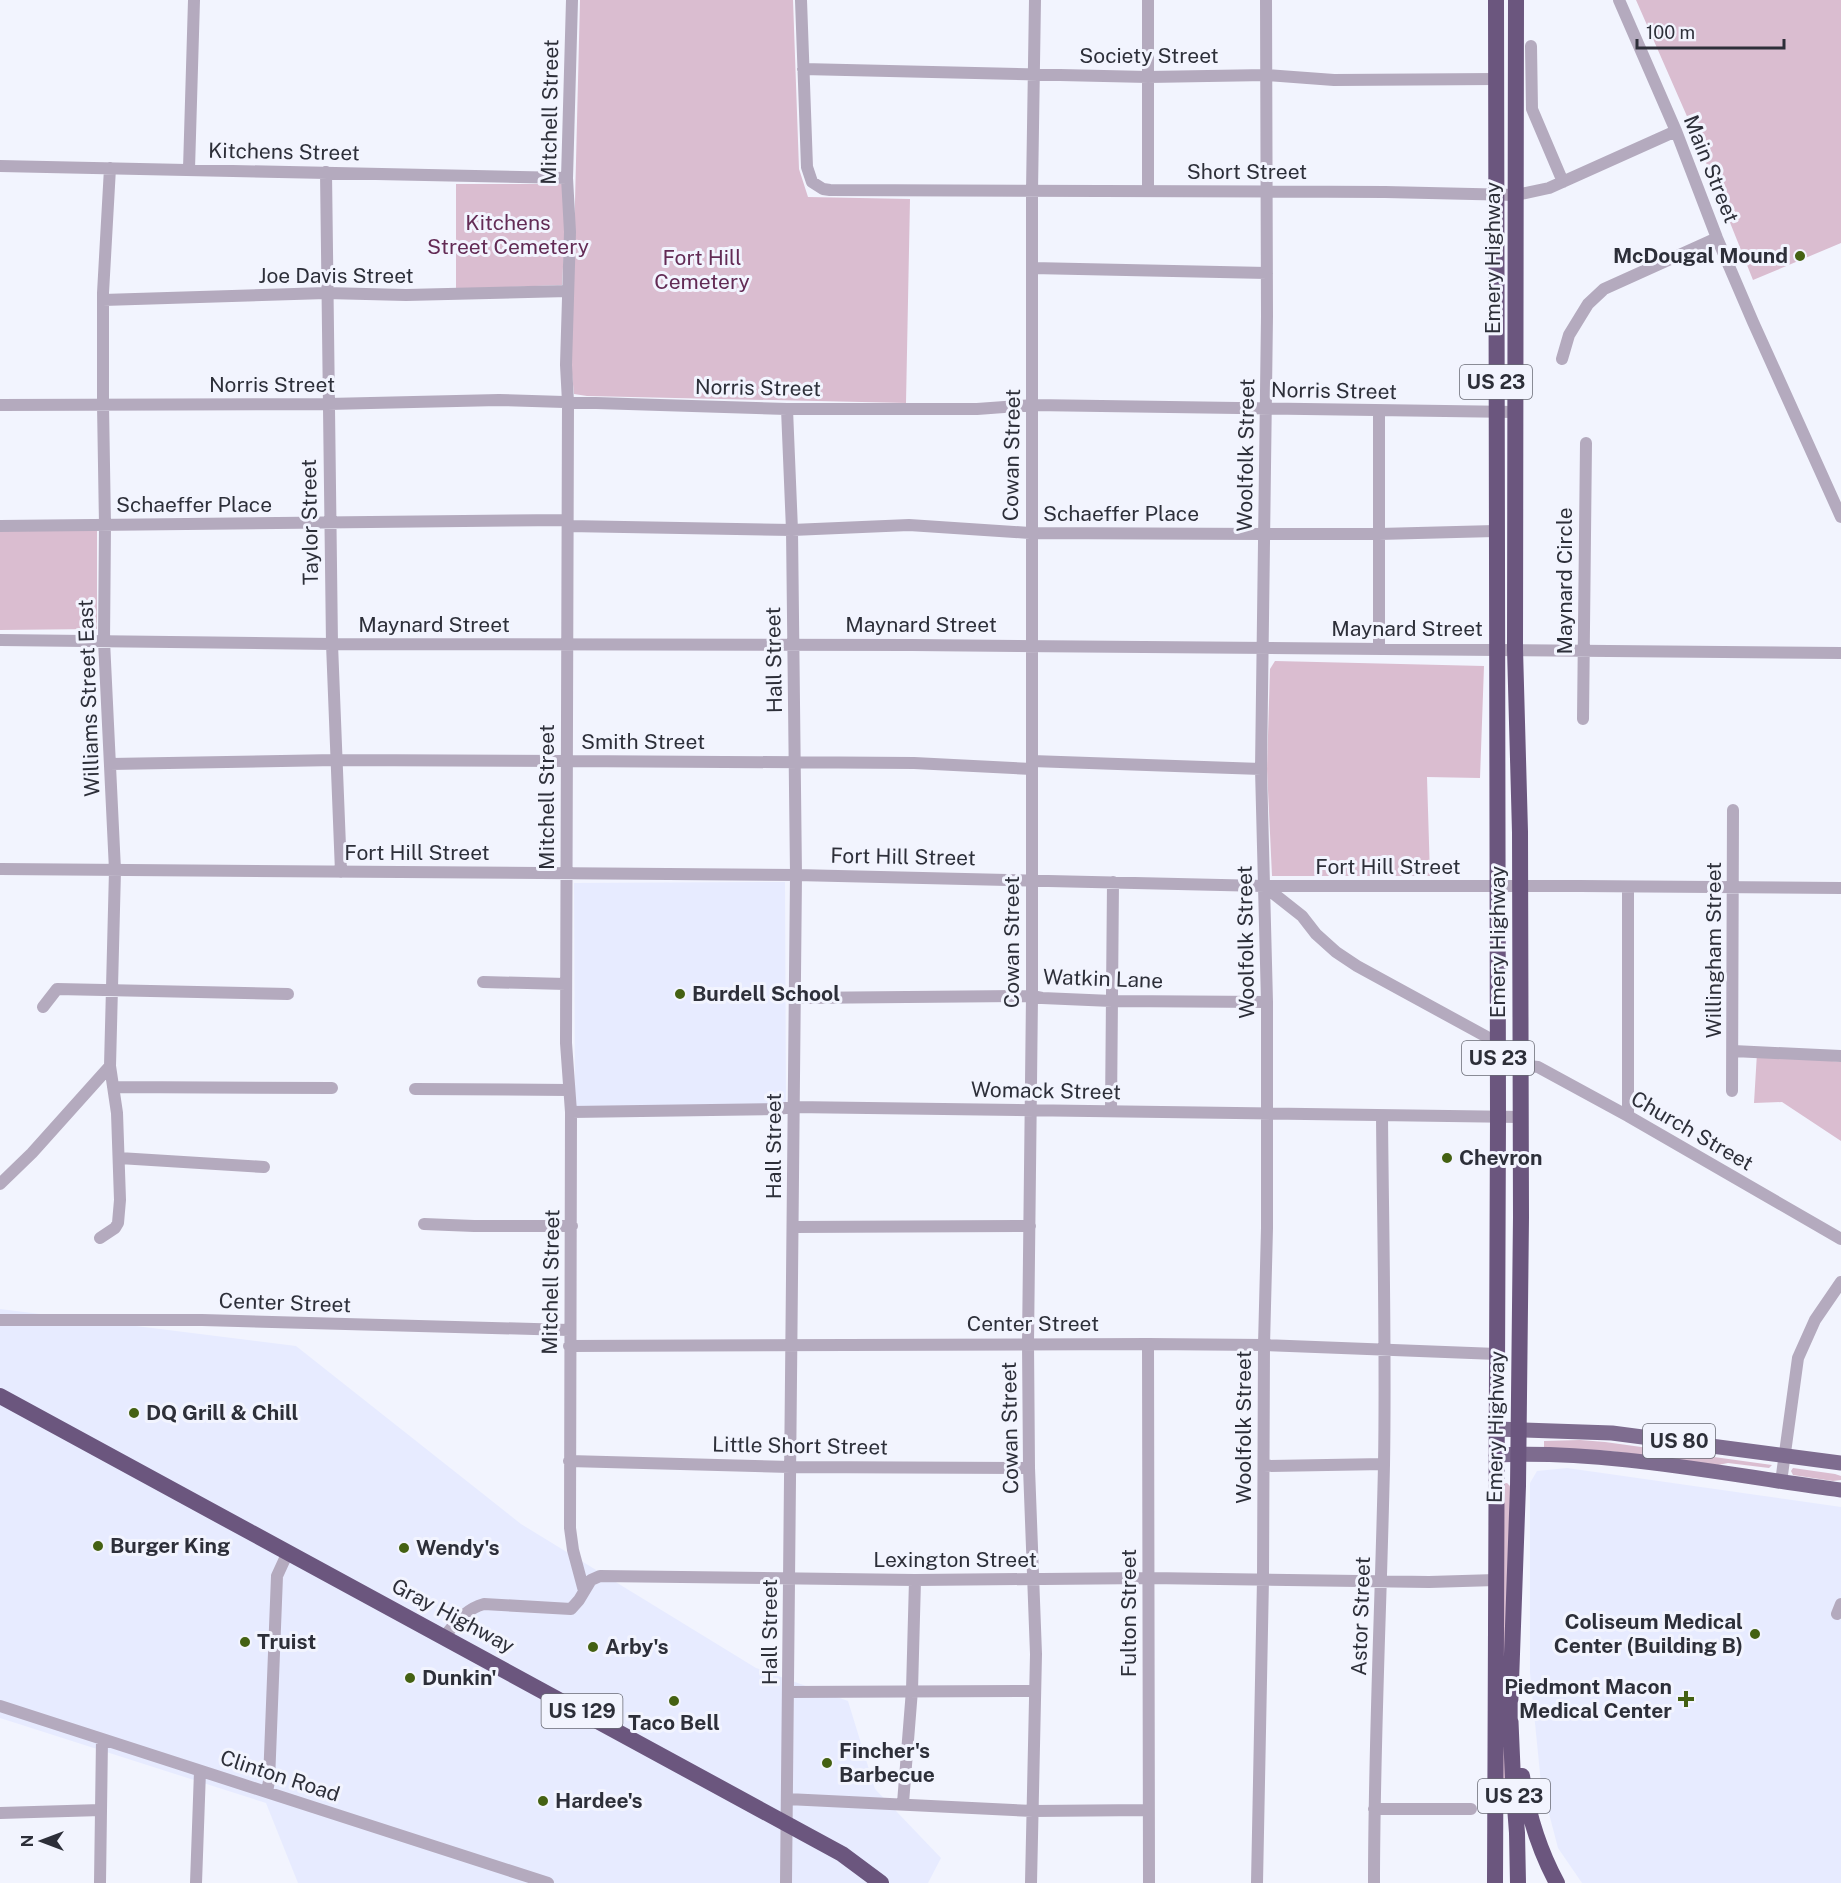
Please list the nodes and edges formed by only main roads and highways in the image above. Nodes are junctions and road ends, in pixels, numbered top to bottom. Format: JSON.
{"nodes":[{"id":1,"x":1496,"y":0,"type":"edge"},
{"id":2,"x":1516,"y":0,"type":"edge"},
{"id":3,"x":0,"y":1396,"type":"edge"},
{"id":4,"x":1519,"y":1428,"type":"junction"},
{"id":5,"x":1496,"y":1429,"type":"junction"},
{"id":6,"x":1518,"y":1454,"type":"junction"},
{"id":7,"x":1496,"y":1455,"type":"junction"},
{"id":8,"x":1841,"y":1463,"type":"edge"},
{"id":9,"x":1841,"y":1490,"type":"edge"},
{"id":10,"x":1510,"y":1710,"type":"junction"},
{"id":11,"x":1498,"y":1878,"type":"edge"},
{"id":12,"x":881,"y":1883,"type":"edge"},
{"id":13,"x":1518,"y":1883,"type":"edge"},
{"id":14,"x":1557,"y":1883,"type":"edge"}],
"edges":[{"from":1,"to":5,"type":"highway","name":"Emery Highway","number":"US 23"},
{"from":2,"to":4,"type":"highway","name":"Emery Highway","number":"US 23"},
{"from":3,"to":12,"type":"highway","name":"Gray Highway","number":"US 129"},
{"from":4,"to":5,"type":"main road"},
{"from":4,"to":6,"type":"highway","name":"Emery Highway","number":"US 23"},
{"from":4,"to":8,"type":"main road","number":"US 80"},
{"from":5,"to":7,"type":"highway","name":"Emery Highway","number":"US 23"},
{"from":6,"to":7,"type":"main road","number":"US 80"},
{"from":6,"to":9,"type":"main road","number":"US 80"},
{"from":6,"to":10,"type":"highway","name":"Emery Highway","number":"US 23"},
{"from":7,"to":11,"type":"highway","name":"Emery Highway","number":"US 23"},
{"from":10,"to":13,"type":"highway","name":"Emery Highway","number":"US 23"},
{"from":10,"to":14,"type":"highway"}]}
